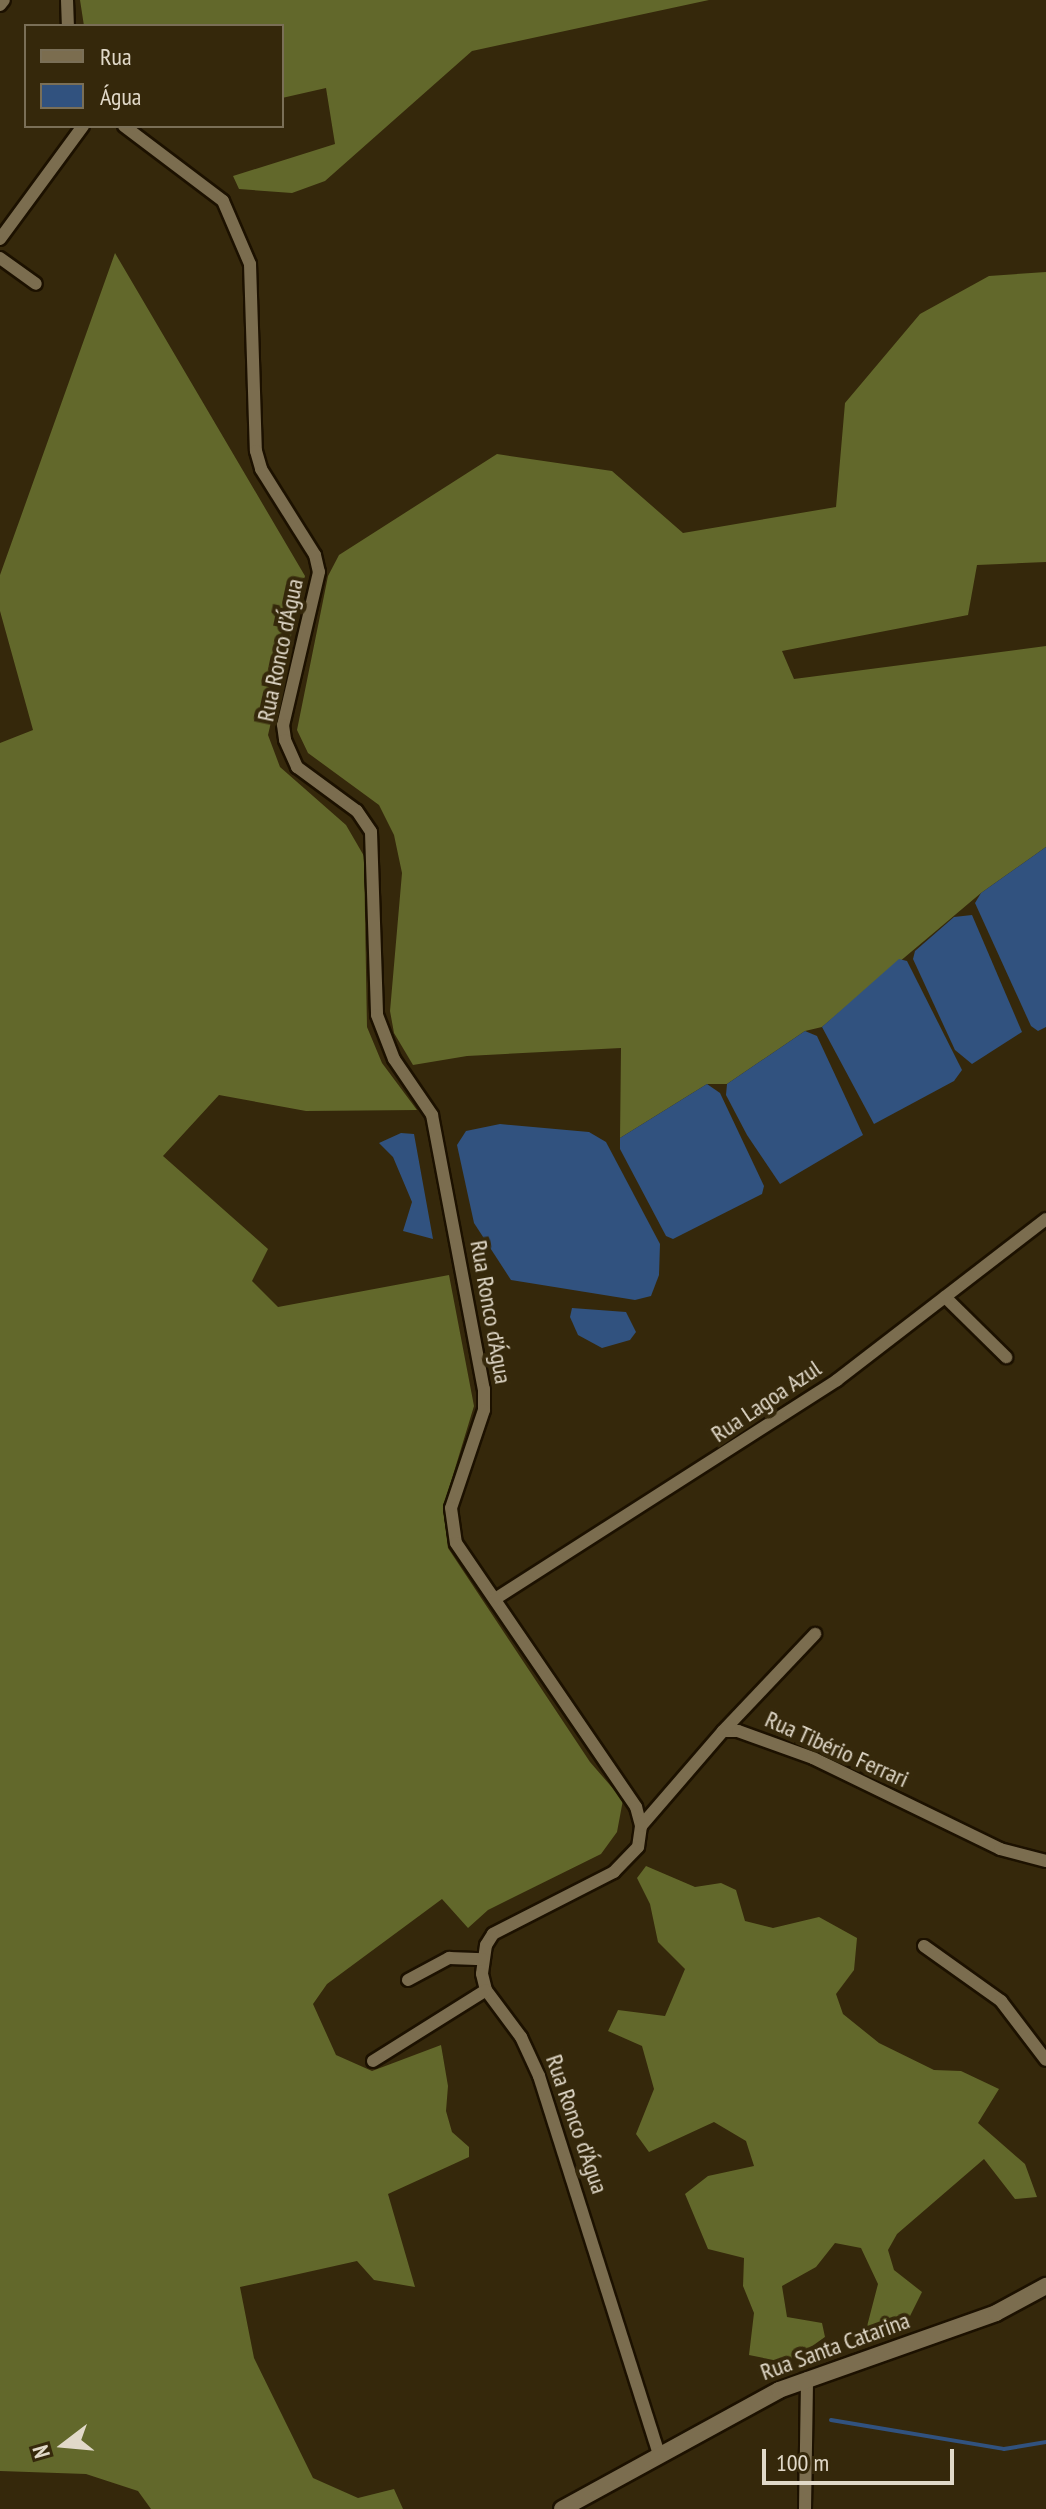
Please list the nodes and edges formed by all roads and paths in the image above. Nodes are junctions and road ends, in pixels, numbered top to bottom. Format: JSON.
{"nodes":[{"id":1,"x":67,"y":0,"type":"edge"},
{"id":2,"x":68,"y":24,"type":"edge"},
{"id":3,"x":82,"y":128,"type":"edge"},
{"id":4,"x":127,"y":128,"type":"edge"},
{"id":5,"x":0,"y":239,"type":"edge"},
{"id":6,"x":0,"y":258,"type":"edge"},
{"id":7,"x":36,"y":284,"type":"dead end"},
{"id":8,"x":1046,"y":1219,"type":"edge"},
{"id":9,"x":945,"y":1297,"type":"junction"},
{"id":10,"x":1006,"y":1357,"type":"dead end"},
{"id":11,"x":495,"y":1599,"type":"junction"},
{"id":12,"x":815,"y":1634,"type":"dead end"},
{"id":13,"x":723,"y":1731,"type":"junction"},
{"id":14,"x":641,"y":1826,"type":"junction"},
{"id":15,"x":1046,"y":1861,"type":"edge"},
{"id":16,"x":924,"y":1946,"type":"dead end"},
{"id":17,"x":483,"y":1959,"type":"junction"},
{"id":18,"x":408,"y":1980,"type":"dead end"},
{"id":19,"x":486,"y":1990,"type":"junction"},
{"id":20,"x":1046,"y":2060,"type":"edge"},
{"id":21,"x":373,"y":2061,"type":"dead end"},
{"id":22,"x":1046,"y":2286,"type":"edge"},
{"id":23,"x":807,"y":2378,"type":"junction"},
{"id":24,"x":659,"y":2454,"type":"junction"},
{"id":25,"x":562,"y":2509,"type":"edge"},
{"id":26,"x":805,"y":2509,"type":"edge"}],
"edges":[{"from":1,"to":2,"type":"street"},
{"from":3,"to":5,"type":"street"},
{"from":4,"to":11,"type":"street","name":"Rua Ronco d’Água"},
{"from":6,"to":7,"type":"street"},
{"from":8,"to":9,"type":"street","name":"Rua Lagoa Azul"},
{"from":9,"to":10,"type":"street"},
{"from":9,"to":11,"type":"street","name":"Rua Lagoa Azul"},
{"from":11,"to":14,"type":"street","name":"Rua Ronco d’Água"},
{"from":12,"to":13,"type":"street"},
{"from":13,"to":14,"type":"street"},
{"from":13,"to":15,"type":"street","name":"Rua Tibério Ferrari"},
{"from":14,"to":17,"type":"street"},
{"from":16,"to":20,"type":"street"},
{"from":17,"to":18,"type":"street"},
{"from":17,"to":19,"type":"street"},
{"from":19,"to":21,"type":"street"},
{"from":19,"to":24,"type":"street","name":"Rua Ronco d’Água"},
{"from":22,"to":23,"type":"street","name":"Rua Santa Catarina"},
{"from":23,"to":24,"type":"street","name":"Rua Santa Catarina"},
{"from":23,"to":26,"type":"street"},
{"from":24,"to":25,"type":"street","name":"Rua Santa Catarina"}]}
